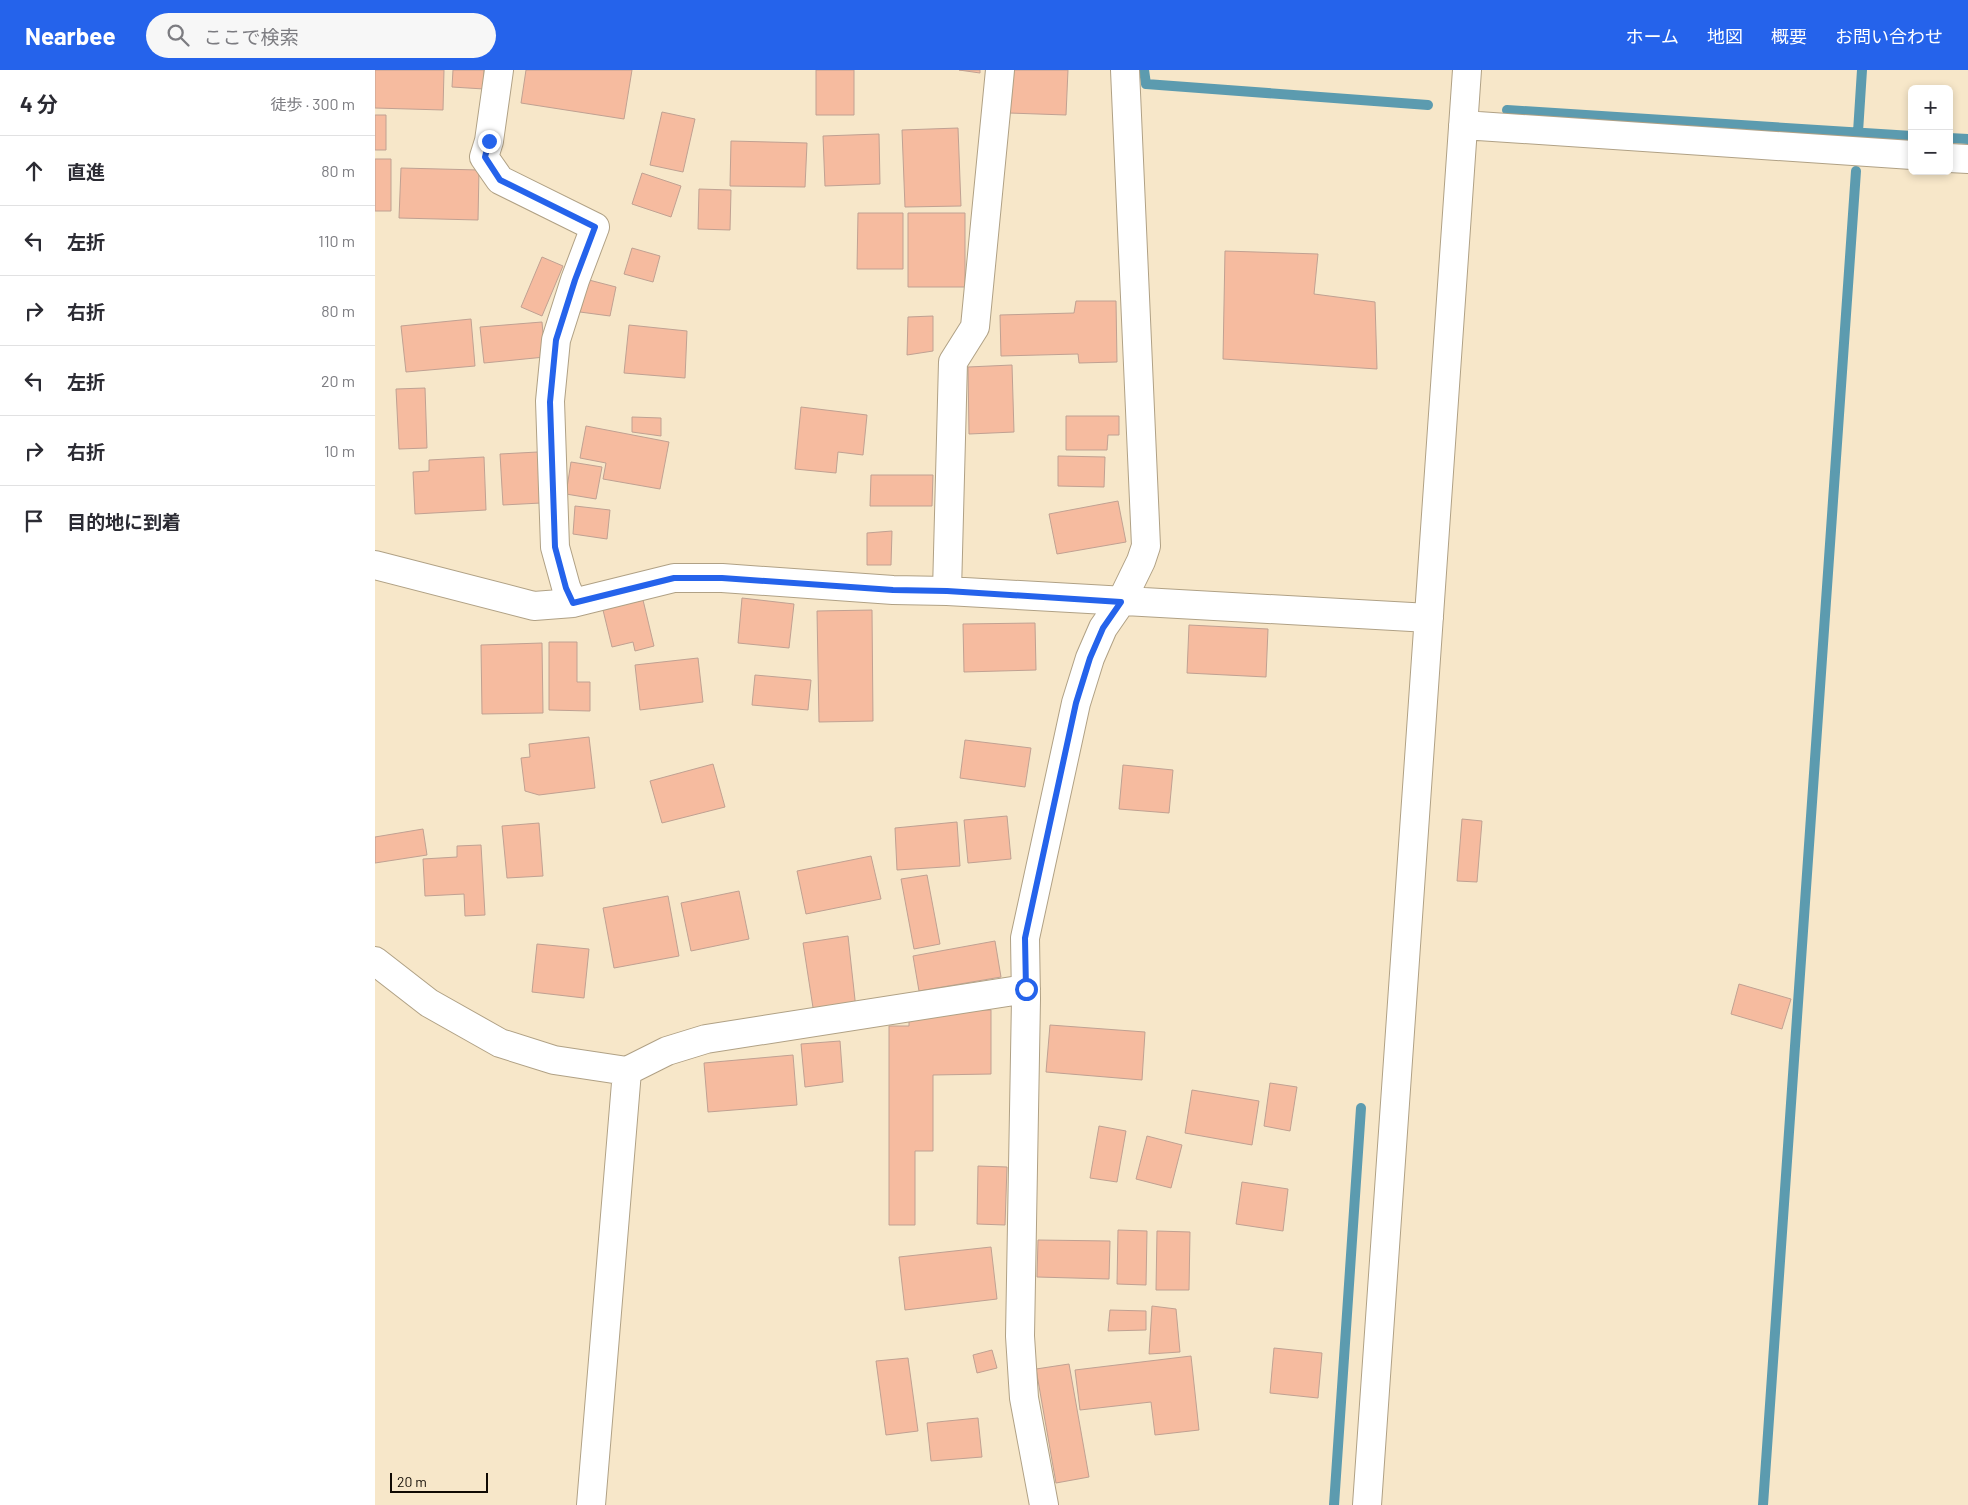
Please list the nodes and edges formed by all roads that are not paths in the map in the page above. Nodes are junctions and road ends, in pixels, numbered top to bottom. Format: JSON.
{"nodes":[{"id":1,"x":499,"y":70,"type":"edge"},
{"id":2,"x":1000,"y":70,"type":"edge"},
{"id":3,"x":1125,"y":70,"type":"edge"},
{"id":4,"x":1467,"y":70,"type":"edge"},
{"id":5,"x":1463,"y":125,"type":"junction"},
{"id":6,"x":1908,"y":155,"type":"edge"},
{"id":7,"x":1953,"y":158,"type":"edge"},
{"id":8,"x":1968,"y":159,"type":"edge"},
{"id":9,"x":375,"y":565,"type":"edge"},
{"id":10,"x":947,"y":591,"type":"junction"},
{"id":11,"x":1121,"y":602,"type":"junction"},
{"id":12,"x":573,"y":603,"type":"junction"},
{"id":13,"x":1429,"y":618,"type":"junction"},
{"id":14,"x":375,"y":961,"type":"edge"},
{"id":15,"x":1026,"y":989,"type":"junction"},
{"id":16,"x":627,"y":1072,"type":"junction"},
{"id":17,"x":591,"y":1505,"type":"edge"},
{"id":18,"x":1044,"y":1505,"type":"edge"},
{"id":19,"x":1367,"y":1505,"type":"edge"}],
"edges":[{"from":1,"to":12,"type":"street"},
{"from":2,"to":10,"type":"street"},
{"from":3,"to":11,"type":"street"},
{"from":4,"to":5,"type":"street"},
{"from":5,"to":6,"type":"street"},
{"from":5,"to":13,"type":"street"},
{"from":7,"to":8,"type":"street"},
{"from":9,"to":12,"type":"street"},
{"from":10,"to":11,"type":"street"},
{"from":10,"to":12,"type":"street"},
{"from":11,"to":13,"type":"street"},
{"from":11,"to":15,"type":"street"},
{"from":13,"to":19,"type":"street"},
{"from":14,"to":16,"type":"street"},
{"from":15,"to":16,"type":"street"},
{"from":15,"to":18,"type":"street"},
{"from":16,"to":17,"type":"street"}]}
